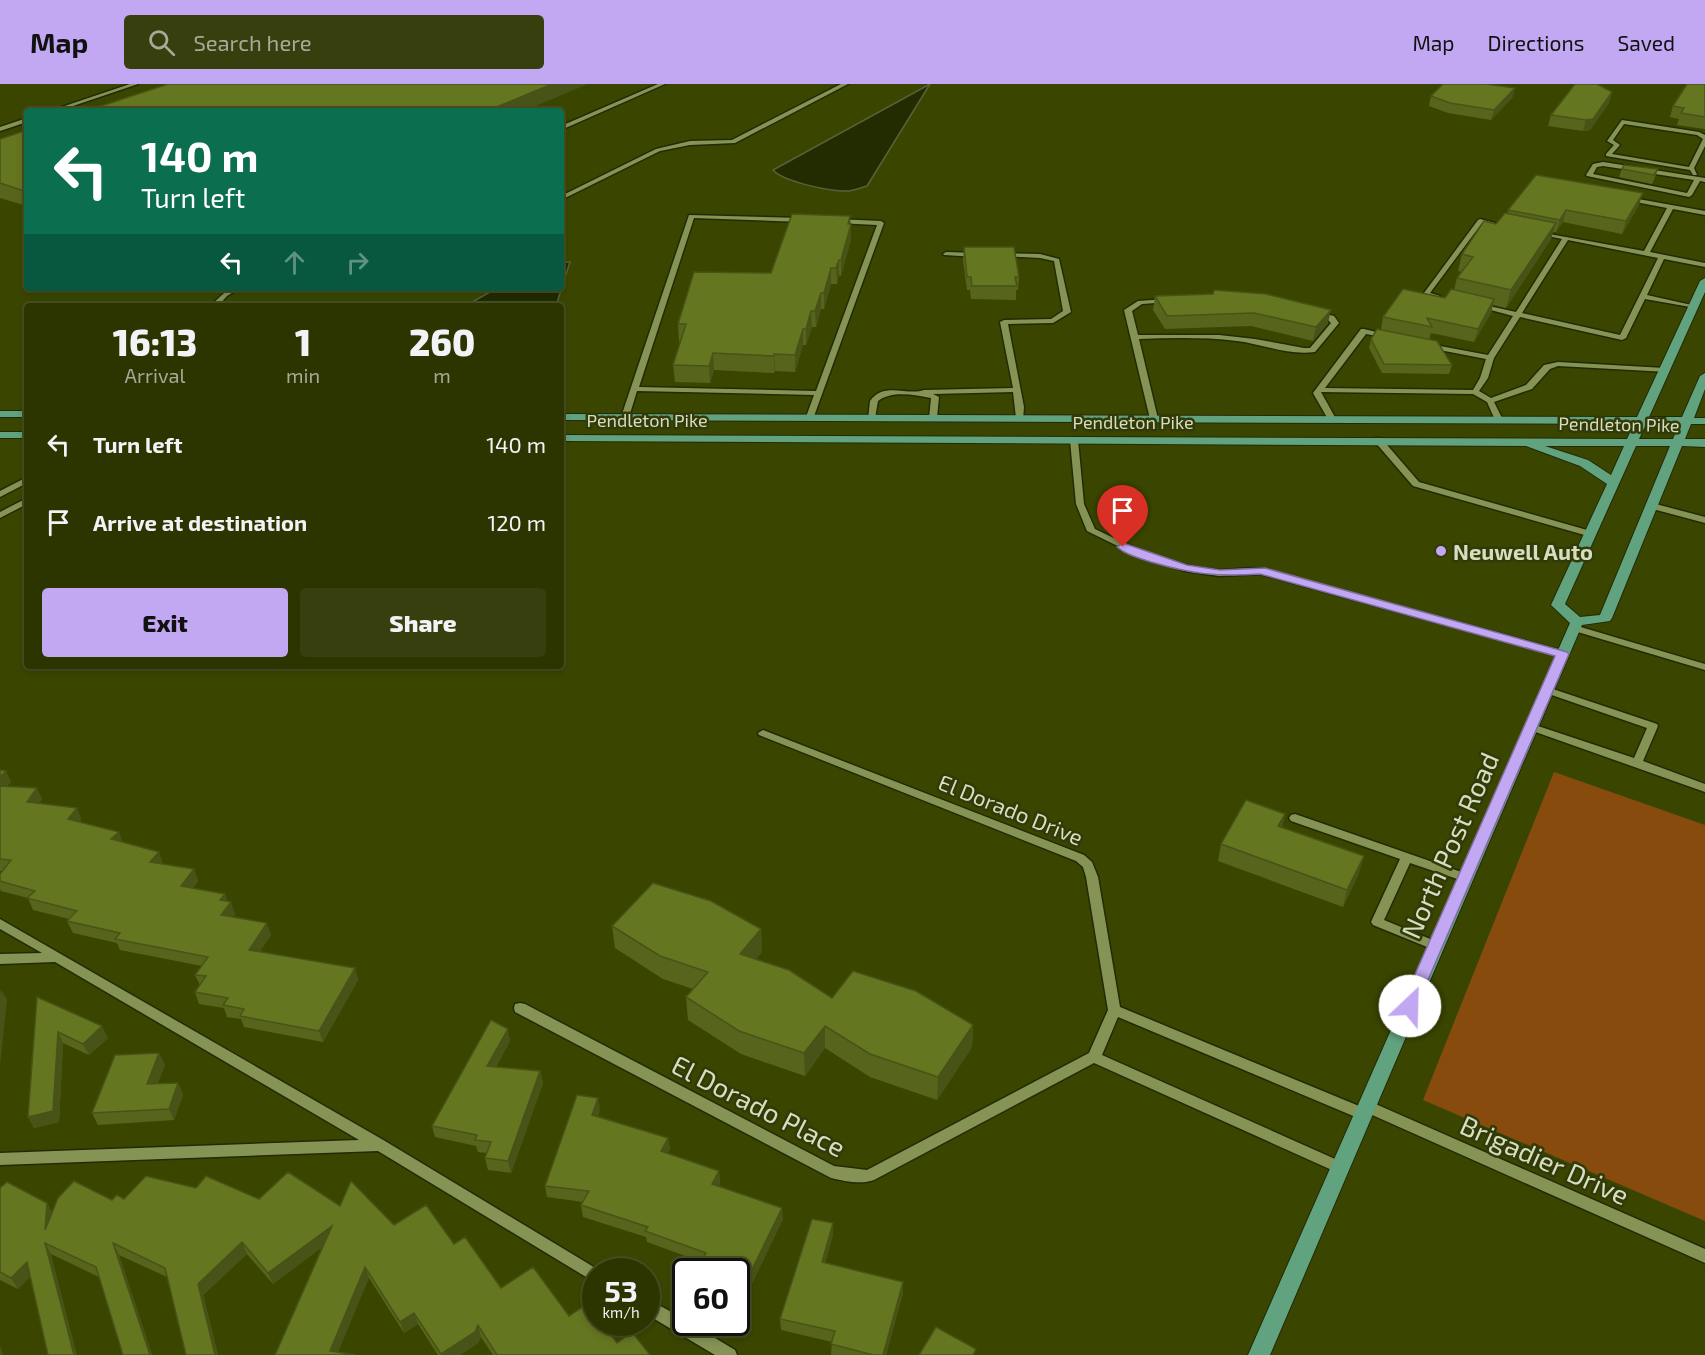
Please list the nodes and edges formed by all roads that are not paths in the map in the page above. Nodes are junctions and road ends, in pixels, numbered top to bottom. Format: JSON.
{"nodes":[{"id":1,"x":135,"y":84,"type":"edge"},
{"id":2,"x":662,"y":84,"type":"edge"},
{"id":3,"x":845,"y":84,"type":"edge"},
{"id":4,"x":62,"y":108,"type":"edge"},
{"id":5,"x":24,"y":121,"type":"edge"},
{"id":6,"x":564,"y":127,"type":"edge"},
{"id":7,"x":0,"y":129,"type":"edge"},
{"id":8,"x":1705,"y":139,"type":"edge"},
{"id":9,"x":1692,"y":169,"type":"junction"},
{"id":10,"x":1702,"y":180,"type":"edge"},
{"id":11,"x":564,"y":196,"type":"edge"},
{"id":12,"x":1615,"y":197,"type":"edge"},
{"id":13,"x":1671,"y":207,"type":"junction"},
{"id":14,"x":1705,"y":213,"type":"edge"},
{"id":15,"x":810,"y":220,"type":"edge"},
{"id":16,"x":822,"y":221,"type":"edge"},
{"id":17,"x":1501,"y":225,"type":"edge"},
{"id":18,"x":1534,"y":232,"type":"edge"},
{"id":19,"x":1566,"y":238,"type":"junction"},
{"id":20,"x":946,"y":254,"type":"dead end"},
{"id":21,"x":1646,"y":254,"type":"junction"},
{"id":22,"x":981,"y":255,"type":"edge"},
{"id":23,"x":993,"y":255,"type":"edge"},
{"id":24,"x":1662,"y":257,"type":"junction"},
{"id":25,"x":1705,"y":266,"type":"edge"},
{"id":26,"x":1705,"y":281,"type":"edge"},
{"id":27,"x":232,"y":291,"type":"edge"},
{"id":28,"x":1642,"y":296,"type":"junction"},
{"id":29,"x":1449,"y":299,"type":"edge"},
{"id":30,"x":1175,"y":300,"type":"edge"},
{"id":31,"x":217,"y":303,"type":"edge"},
{"id":32,"x":1472,"y":304,"type":"edge"},
{"id":33,"x":1694,"y":307,"type":"junction"},
{"id":34,"x":1303,"y":311,"type":"edge"},
{"id":35,"x":1518,"y":315,"type":"junction"},
{"id":36,"x":1134,"y":337,"type":"junction"},
{"id":37,"x":1398,"y":338,"type":"edge"},
{"id":38,"x":1421,"y":343,"type":"edge"},
{"id":39,"x":1490,"y":358,"type":"junction"},
{"id":40,"x":1665,"y":370,"type":"junction"},
{"id":41,"x":1704,"y":380,"type":"edge"},
{"id":42,"x":635,"y":389,"type":"junction"},
{"id":43,"x":1017,"y":390,"type":"junction"},
{"id":44,"x":1319,"y":390,"type":"junction"},
{"id":45,"x":1475,"y":392,"type":"junction"},
{"id":46,"x":818,"y":393,"type":"junction"},
{"id":47,"x":922,"y":393,"type":"junction"},
{"id":48,"x":1490,"y":401,"type":"junction"},
{"id":49,"x":0,"y":414,"type":"edge"},
{"id":50,"x":24,"y":414,"type":"edge"},
{"id":51,"x":564,"y":417,"type":"edge"},
{"id":52,"x":625,"y":417,"type":"junction"},
{"id":53,"x":810,"y":417,"type":"junction"},
{"id":54,"x":872,"y":418,"type":"junction"},
{"id":55,"x":933,"y":418,"type":"junction"},
{"id":56,"x":1020,"y":418,"type":"junction"},
{"id":57,"x":1154,"y":419,"type":"junction"},
{"id":58,"x":1332,"y":419,"type":"junction"},
{"id":59,"x":1499,"y":420,"type":"junction"},
{"id":60,"x":1642,"y":421,"type":"junction"},
{"id":61,"x":1686,"y":421,"type":"junction"},
{"id":62,"x":1705,"y":421,"type":"edge"},
{"id":63,"x":0,"y":435,"type":"edge"},
{"id":64,"x":24,"y":435,"type":"edge"},
{"id":65,"x":564,"y":438,"type":"edge"},
{"id":66,"x":1074,"y":440,"type":"junction"},
{"id":67,"x":1378,"y":440,"type":"junction"},
{"id":68,"x":1517,"y":440,"type":"junction"},
{"id":69,"x":1632,"y":442,"type":"junction"},
{"id":70,"x":1679,"y":443,"type":"junction"},
{"id":71,"x":1705,"y":443,"type":"edge"},
{"id":72,"x":24,"y":482,"type":"edge"},
{"id":73,"x":1614,"y":483,"type":"junction"},
{"id":74,"x":0,"y":494,"type":"edge"},
{"id":75,"x":24,"y":503,"type":"edge"},
{"id":76,"x":1652,"y":506,"type":"junction"},
{"id":77,"x":0,"y":515,"type":"edge"},
{"id":78,"x":1705,"y":520,"type":"edge"},
{"id":79,"x":1591,"y":534,"type":"junction"},
{"id":80,"x":1575,"y":625,"type":"junction"},
{"id":81,"x":1563,"y":654,"type":"junction"},
{"id":82,"x":1705,"y":667,"type":"edge"},
{"id":83,"x":1547,"y":690,"type":"junction"},
{"id":84,"x":1531,"y":727,"type":"junction"},
{"id":85,"x":763,"y":733,"type":"dead end"},
{"id":86,"x":1637,"y":763,"type":"junction"},
{"id":87,"x":1705,"y":788,"type":"edge"},
{"id":88,"x":1295,"y":818,"type":"dead end"},
{"id":89,"x":1407,"y":856,"type":"junction"},
{"id":90,"x":1466,"y":878,"type":"junction"},
{"id":91,"x":0,"y":923,"type":"edge"},
{"id":92,"x":1436,"y":946,"type":"junction"},
{"id":93,"x":57,"y":957,"type":"junction"},
{"id":94,"x":0,"y":959,"type":"edge"},
{"id":95,"x":520,"y":1008,"type":"dead end"},
{"id":96,"x":1114,"y":1011,"type":"junction"},
{"id":97,"x":1094,"y":1057,"type":"junction"},
{"id":98,"x":1364,"y":1110,"type":"junction"},
{"id":99,"x":380,"y":1145,"type":"junction"},
{"id":100,"x":0,"y":1159,"type":"edge"},
{"id":101,"x":1339,"y":1167,"type":"junction"},
{"id":102,"x":1705,"y":1256,"type":"edge"},
{"id":103,"x":582,"y":1267,"type":"edge"},
{"id":104,"x":660,"y":1313,"type":"edge"},
{"id":105,"x":729,"y":1355,"type":"edge"},
{"id":106,"x":1259,"y":1355,"type":"edge"}],
"edges":[{"from":1,"to":4,"type":"street"},
{"from":2,"to":6,"type":"street"},
{"from":3,"to":11,"type":"street"},
{"from":5,"to":7,"type":"street"},
{"from":8,"to":9,"type":"street"},
{"from":8,"to":9,"type":"street"},
{"from":9,"to":10,"type":"street"},
{"from":10,"to":10,"type":"street"},
{"from":12,"to":13,"type":"street"},
{"from":13,"to":14,"type":"street"},
{"from":13,"to":21,"type":"street"},
{"from":15,"to":42,"type":"street"},
{"from":16,"to":46,"type":"street"},
{"from":17,"to":29,"type":"street"},
{"from":18,"to":19,"type":"street"},
{"from":19,"to":21,"type":"street"},
{"from":19,"to":35,"type":"street"},
{"from":20,"to":22,"type":"street"},
{"from":21,"to":24,"type":"street"},
{"from":23,"to":43,"type":"street"},
{"from":24,"to":25,"type":"street"},
{"from":24,"to":28,"type":"street"},
{"from":26,"to":33,"type":"main road"},
{"from":27,"to":31,"type":"street"},
{"from":28,"to":33,"type":"street"},
{"from":28,"to":35,"type":"street"},
{"from":30,"to":36,"type":"street"},
{"from":32,"to":35,"type":"street"},
{"from":33,"to":40,"type":"main road"},
{"from":34,"to":36,"type":"street"},
{"from":35,"to":39,"type":"street"},
{"from":36,"to":57,"type":"street"},
{"from":37,"to":44,"type":"street"},
{"from":38,"to":39,"type":"street"},
{"from":39,"to":45,"type":"street"},
{"from":40,"to":48,"type":"street"},
{"from":40,"to":60,"type":"main road"},
{"from":41,"to":61,"type":"main road"},
{"from":42,"to":46,"type":"street"},
{"from":42,"to":52,"type":"street"},
{"from":43,"to":47,"type":"street"},
{"from":43,"to":56,"type":"street"},
{"from":44,"to":45,"type":"street"},
{"from":44,"to":58,"type":"street"},
{"from":45,"to":48,"type":"street"},
{"from":46,"to":53,"type":"street"},
{"from":47,"to":54,"type":"street"},
{"from":47,"to":55,"type":"street"},
{"from":48,"to":59,"type":"street"},
{"from":49,"to":50,"type":"main road"},
{"from":51,"to":52,"type":"main road","name":"Pendleton Pike"},
{"from":52,"to":53,"type":"main road","name":"Pendleton Pike"},
{"from":53,"to":54,"type":"main road","name":"Pendleton Pike"},
{"from":54,"to":55,"type":"main road","name":"Pendleton Pike"},
{"from":55,"to":56,"type":"main road","name":"Pendleton Pike"},
{"from":56,"to":57,"type":"main road","name":"Pendleton Pike"},
{"from":57,"to":58,"type":"main road","name":"Pendleton Pike"},
{"from":58,"to":59,"type":"main road","name":"Pendleton Pike"},
{"from":59,"to":60,"type":"main road","name":"Pendleton Pike"},
{"from":60,"to":61,"type":"main road","name":"Pendleton Pike"},
{"from":60,"to":69,"type":"main road"},
{"from":61,"to":62,"type":"main road","name":"Pendleton Pike"},
{"from":61,"to":70,"type":"main road"},
{"from":63,"to":64,"type":"main road"},
{"from":65,"to":66,"type":"main road","name":"Pendleton Pike"},
{"from":66,"to":67,"type":"main road","name":"Pendleton Pike"},
{"from":66,"to":81,"type":"street"},
{"from":67,"to":68,"type":"main road","name":"Pendleton Pike"},
{"from":67,"to":79,"type":"street"},
{"from":68,"to":69,"type":"main road","name":"Pendleton Pike"},
{"from":68,"to":73,"type":"main road"},
{"from":69,"to":70,"type":"main road","name":"Pendleton Pike"},
{"from":69,"to":73,"type":"main road"},
{"from":70,"to":71,"type":"main road","name":"Pendleton Pike"},
{"from":70,"to":76,"type":"main road"},
{"from":72,"to":74,"type":"street"},
{"from":73,"to":79,"type":"main road"},
{"from":75,"to":77,"type":"street"},
{"from":76,"to":78,"type":"street"},
{"from":76,"to":80,"type":"main road"},
{"from":79,"to":80,"type":"main road"},
{"from":80,"to":81,"type":"main road","name":"North Post Road"},
{"from":80,"to":82,"type":"street"},
{"from":81,"to":83,"type":"main road","name":"North Post Road"},
{"from":83,"to":84,"type":"main road","name":"North Post Road"},
{"from":83,"to":86,"type":"street"},
{"from":84,"to":86,"type":"street"},
{"from":84,"to":90,"type":"main road","name":"North Post Road"},
{"from":85,"to":96,"type":"street","name":"El Dorado Drive"},
{"from":86,"to":87,"type":"street"},
{"from":88,"to":89,"type":"street"},
{"from":89,"to":90,"type":"street"},
{"from":89,"to":92,"type":"street"},
{"from":90,"to":92,"type":"main road","name":"North Post Road"},
{"from":91,"to":93,"type":"street"},
{"from":92,"to":98,"type":"main road","name":"North Post Road"},
{"from":93,"to":94,"type":"street"},
{"from":93,"to":99,"type":"street"},
{"from":95,"to":97,"type":"street","name":"El Dorado Place"},
{"from":96,"to":97,"type":"street"},
{"from":96,"to":98,"type":"street"},
{"from":97,"to":101,"type":"street"},
{"from":98,"to":101,"type":"main road","name":"North Post Road"},
{"from":98,"to":102,"type":"street","name":"Brigadier Drive"},
{"from":99,"to":100,"type":"street"},
{"from":99,"to":103,"type":"street"},
{"from":101,"to":106,"type":"main road","name":"North Post Road"},
{"from":104,"to":105,"type":"street"}]}
